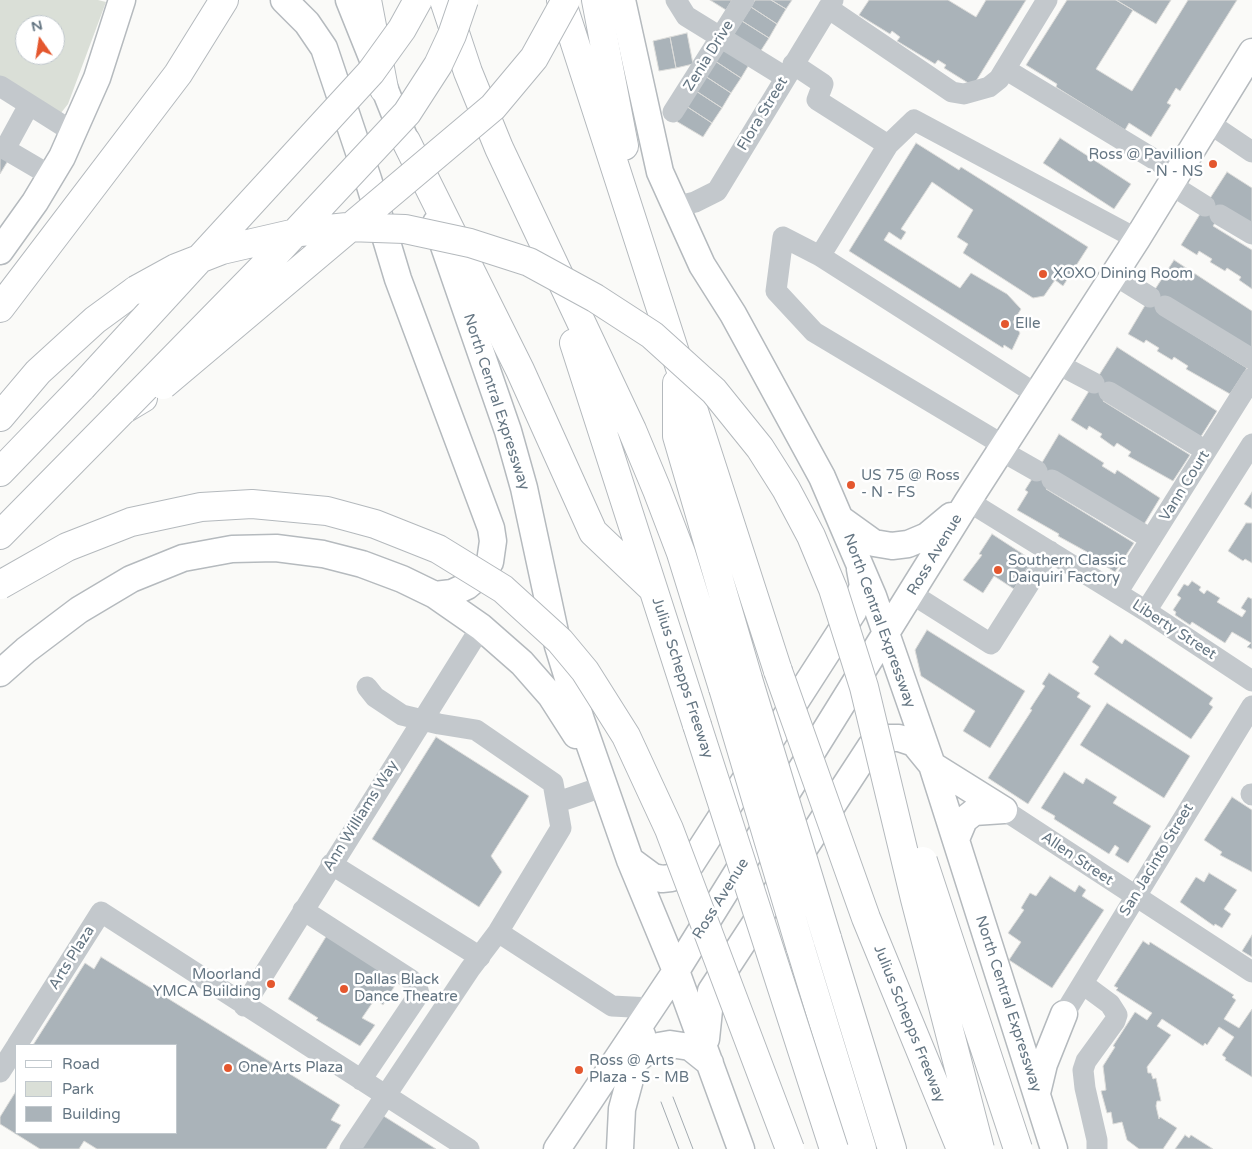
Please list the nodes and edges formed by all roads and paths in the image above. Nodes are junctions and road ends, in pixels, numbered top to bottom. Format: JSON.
{"nodes":[{"id":1,"x":122,"y":0,"type":"edge"},
{"id":2,"x":224,"y":0,"type":"edge"},
{"id":3,"x":284,"y":0,"type":"edge"},
{"id":4,"x":349,"y":0,"type":"edge"},
{"id":5,"x":367,"y":0,"type":"edge"},
{"id":6,"x":418,"y":0,"type":"edge"},
{"id":7,"x":444,"y":0,"type":"edge"},
{"id":8,"x":464,"y":0,"type":"edge"},
{"id":9,"x":561,"y":0,"type":"edge"},
{"id":10,"x":566,"y":0,"type":"edge"},
{"id":11,"x":596,"y":0,"type":"edge"},
{"id":12,"x":622,"y":0,"type":"edge"},
{"id":13,"x":676,"y":0,"type":"edge"},
{"id":14,"x":744,"y":0,"type":"edge"},
{"id":15,"x":1047,"y":0,"type":"edge"},
{"id":16,"x":830,"y":4,"type":"edge"},
{"id":17,"x":721,"y":37,"type":"junction"},
{"id":18,"x":1252,"y":52,"type":"edge"},
{"id":19,"x":1005,"y":68,"type":"junction"},
{"id":20,"x":789,"y":70,"type":"junction"},
{"id":21,"x":0,"y":86,"type":"edge"},
{"id":22,"x":384,"y":89,"type":"junction"},
{"id":23,"x":29,"y":105,"type":"junction"},
{"id":24,"x":673,"y":112,"type":"dead end"},
{"id":25,"x":1210,"y":123,"type":"junction"},
{"id":26,"x":73,"y":132,"type":"junction"},
{"id":27,"x":406,"y":141,"type":"junction"},
{"id":28,"x":888,"y":145,"type":"junction"},
{"id":29,"x":1252,"y":152,"type":"edge"},
{"id":30,"x":51,"y":176,"type":"junction"},
{"id":31,"x":1174,"y":179,"type":"junction"},
{"id":32,"x":675,"y":207,"type":"junction"},
{"id":33,"x":526,"y":208,"type":"junction"},
{"id":34,"x":1252,"y":234,"type":"edge"},
{"id":35,"x":1138,"y":239,"type":"junction"},
{"id":36,"x":0,"y":251,"type":"edge"},
{"id":37,"x":820,"y":256,"type":"junction"},
{"id":38,"x":1113,"y":274,"type":"junction"},
{"id":39,"x":658,"y":299,"type":"junction"},
{"id":40,"x":0,"y":308,"type":"edge"},
{"id":41,"x":677,"y":358,"type":"junction"},
{"id":42,"x":1252,"y":360,"type":"edge"},
{"id":43,"x":1056,"y":363,"type":"junction"},
{"id":44,"x":1252,"y":378,"type":"edge"},
{"id":45,"x":1036,"y":394,"type":"junction"},
{"id":46,"x":123,"y":410,"type":"junction"},
{"id":47,"x":0,"y":417,"type":"edge"},
{"id":48,"x":1252,"y":444,"type":"edge"},
{"id":49,"x":1002,"y":448,"type":"junction"},
{"id":50,"x":1206,"y":451,"type":"junction"},
{"id":51,"x":0,"y":472,"type":"edge"},
{"id":52,"x":968,"y":500,"type":"junction"},
{"id":53,"x":841,"y":520,"type":"junction"},
{"id":54,"x":0,"y":535,"type":"edge"},
{"id":55,"x":1151,"y":539,"type":"junction"},
{"id":56,"x":1050,"y":551,"type":"junction"},
{"id":57,"x":859,"y":560,"type":"junction"},
{"id":58,"x":0,"y":585,"type":"edge"},
{"id":59,"x":653,"y":589,"type":"junction"},
{"id":60,"x":1117,"y":593,"type":"junction"},
{"id":61,"x":435,"y":594,"type":"junction"},
{"id":62,"x":912,"y":594,"type":"junction"},
{"id":63,"x":1146,"y":611,"type":"junction"},
{"id":64,"x":481,"y":627,"type":"junction"},
{"id":65,"x":886,"y":635,"type":"junction"},
{"id":66,"x":0,"y":673,"type":"edge"},
{"id":67,"x":1252,"y":680,"type":"edge"},
{"id":68,"x":864,"y":687,"type":"junction"},
{"id":69,"x":1252,"y":706,"type":"edge"},
{"id":70,"x":421,"y":720,"type":"junction"},
{"id":71,"x":932,"y":765,"type":"junction"},
{"id":72,"x":605,"y":786,"type":"junction"},
{"id":73,"x":558,"y":802,"type":"junction"},
{"id":74,"x":1004,"y":810,"type":"junction"},
{"id":75,"x":956,"y":840,"type":"junction"},
{"id":76,"x":630,"y":860,"type":"junction"},
{"id":77,"x":332,"y":864,"type":"junction"},
{"id":78,"x":1134,"y":897,"type":"junction"},
{"id":79,"x":303,"y":910,"type":"junction"},
{"id":80,"x":498,"y":932,"type":"junction"},
{"id":81,"x":480,"y":957,"type":"junction"},
{"id":82,"x":676,"y":971,"type":"junction"},
{"id":83,"x":1252,"y":972,"type":"edge"},
{"id":84,"x":1083,"y":984,"type":"junction"},
{"id":85,"x":1008,"y":1003,"type":"junction"},
{"id":86,"x":244,"y":1006,"type":"junction"},
{"id":87,"x":650,"y":1008,"type":"junction"},
{"id":88,"x":1064,"y":1014,"type":"junction"},
{"id":89,"x":18,"y":1044,"type":"edge"},
{"id":90,"x":15,"y":1049,"type":"edge"},
{"id":91,"x":708,"y":1057,"type":"junction"},
{"id":92,"x":633,"y":1062,"type":"junction"},
{"id":93,"x":0,"y":1072,"type":"edge"},
{"id":94,"x":361,"y":1080,"type":"junction"},
{"id":95,"x":1036,"y":1093,"type":"junction"},
{"id":96,"x":384,"y":1095,"type":"junction"},
{"id":97,"x":1046,"y":1122,"type":"junction"},
{"id":98,"x":350,"y":1149,"type":"edge"},
{"id":99,"x":469,"y":1149,"type":"edge"},
{"id":100,"x":557,"y":1149,"type":"edge"},
{"id":101,"x":620,"y":1149,"type":"edge"},
{"id":102,"x":741,"y":1149,"type":"edge"},
{"id":103,"x":790,"y":1149,"type":"edge"},
{"id":104,"x":834,"y":1149,"type":"edge"},
{"id":105,"x":862,"y":1149,"type":"edge"},
{"id":106,"x":892,"y":1149,"type":"edge"},
{"id":107,"x":961,"y":1149,"type":"edge"},
{"id":108,"x":980,"y":1149,"type":"edge"},
{"id":109,"x":1018,"y":1149,"type":"edge"},
{"id":110,"x":1054,"y":1149,"type":"edge"},
{"id":111,"x":1075,"y":1149,"type":"edge"},
{"id":112,"x":1097,"y":1149,"type":"edge"}],
"edges":[{"from":1,"to":26,"type":"main road"},
{"from":2,"to":40,"type":"highway"},
{"from":3,"to":61,"type":"main road"},
{"from":4,"to":22,"type":"main road","name":"North Central Expressway"},
{"from":5,"to":22,"type":"highway"},
{"from":6,"to":51,"type":"highway","bridge":true},
{"from":7,"to":33,"type":"highway"},
{"from":8,"to":46,"type":"highway","bridge":true},
{"from":9,"to":39,"type":"highway"},
{"from":10,"to":46,"type":"highway","bridge":true},
{"from":11,"to":39,"type":"highway"},
{"from":12,"to":32,"type":"main road","name":"North Central Expressway"},
{"from":13,"to":17,"type":"street"},
{"from":14,"to":17,"type":"street","name":"Zenia Drive"},
{"from":15,"to":19,"type":"street"},
{"from":16,"to":19,"type":"street"},
{"from":16,"to":20,"type":"street","name":"Flora Street"},
{"from":17,"to":20,"type":"street"},
{"from":17,"to":24,"type":"street","name":"Zenia Drive"},
{"from":18,"to":25,"type":"main road","name":"Ross Avenue"},
{"from":19,"to":31,"type":"street"},
{"from":20,"to":28,"type":"street"},
{"from":20,"to":32,"type":"street","name":"Flora Street"},
{"from":21,"to":23,"type":"street"},
{"from":22,"to":27,"type":"main road","name":"North Central Expressway"},
{"from":23,"to":26,"type":"street"},
{"from":23,"to":30,"type":"street"},
{"from":25,"to":29,"type":"street"},
{"from":25,"to":31,"type":"main road","name":"Ross Avenue"},
{"from":26,"to":30,"type":"main road"},
{"from":27,"to":59,"type":"highway"},
{"from":27,"to":72,"type":"main road","name":"North Central Expressway"},
{"from":28,"to":35,"type":"street"},
{"from":28,"to":37,"type":"street"},
{"from":30,"to":36,"type":"main road"},
{"from":31,"to":34,"type":"street"},
{"from":31,"to":35,"type":"main road","name":"Ross Avenue"},
{"from":32,"to":53,"type":"main road","name":"North Central Expressway"},
{"from":33,"to":59,"type":"highway","name":"Julius Schepps Freeway"},
{"from":33,"to":105,"type":"highway","bridge":true},
{"from":35,"to":38,"type":"main road","name":"Ross Avenue"},
{"from":37,"to":45,"type":"street"},
{"from":37,"to":49,"type":"street"},
{"from":38,"to":42,"type":"street"},
{"from":38,"to":43,"type":"main road","name":"Ross Avenue"},
{"from":39,"to":41,"type":"highway"},
{"from":41,"to":106,"type":"highway","bridge":true},
{"from":41,"to":107,"type":"highway","name":"Julius Schepps Freeway","bridge":true},
{"from":43,"to":45,"type":"main road","name":"Ross Avenue"},
{"from":43,"to":50,"type":"street"},
{"from":44,"to":50,"type":"street","name":"Vann Court"},
{"from":45,"to":49,"type":"main road","name":"Ross Avenue"},
{"from":46,"to":54,"type":"highway"},
{"from":47,"to":68,"type":"highway","bridge":true},
{"from":48,"to":63,"type":"street"},
{"from":49,"to":52,"type":"main road","name":"Ross Avenue"},
{"from":49,"to":55,"type":"street"},
{"from":50,"to":55,"type":"street","name":"Vann Court"},
{"from":52,"to":53,"type":"main road"},
{"from":52,"to":56,"type":"street","name":"Liberty Street"},
{"from":52,"to":62,"type":"main road","name":"Ross Avenue"},
{"from":53,"to":57,"type":"main road","name":"North Central Expressway"},
{"from":55,"to":60,"type":"street","name":"Vann Court"},
{"from":56,"to":60,"type":"street","name":"Liberty Street"},
{"from":56,"to":62,"type":"street"},
{"from":57,"to":65,"type":"main road","name":"North Central Expressway"},
{"from":57,"to":76,"type":"main road"},
{"from":58,"to":103,"type":"highway","bridge":true},
{"from":59,"to":104,"type":"highway","name":"Julius Schepps Freeway","bridge":true},
{"from":60,"to":63,"type":"street","name":"Liberty Street"},
{"from":61,"to":64,"type":"main road"},
{"from":61,"to":66,"type":"main road"},
{"from":62,"to":65,"type":"main road","name":"Ross Avenue"},
{"from":63,"to":67,"type":"street","name":"Liberty Street"},
{"from":64,"to":70,"type":"street","name":"Ann Williams Way"},
{"from":64,"to":72,"type":"main road"},
{"from":65,"to":71,"type":"main road","name":"North Central Expressway"},
{"from":65,"to":82,"type":"main road","name":"Ross Avenue"},
{"from":68,"to":108,"type":"highway","bridge":true},
{"from":68,"to":109,"type":"highway","bridge":true},
{"from":69,"to":78,"type":"street","name":"San Jacinto Street"},
{"from":70,"to":73,"type":"street"},
{"from":70,"to":77,"type":"street","name":"Ann Williams Way"},
{"from":71,"to":74,"type":"main road"},
{"from":71,"to":75,"type":"main road","name":"North Central Expressway"},
{"from":71,"to":91,"type":"main road"},
{"from":72,"to":73,"type":"street"},
{"from":72,"to":76,"type":"main road","name":"North Central Expressway"},
{"from":73,"to":80,"type":"street"},
{"from":74,"to":75,"type":"main road"},
{"from":74,"to":78,"type":"street","name":"Allen Street"},
{"from":75,"to":85,"type":"main road","name":"North Central Expressway"},
{"from":76,"to":82,"type":"main road","name":"North Central Expressway"},
{"from":77,"to":79,"type":"street","name":"Ann Williams Way"},
{"from":77,"to":81,"type":"street"},
{"from":78,"to":83,"type":"street","name":"Allen Street"},
{"from":78,"to":84,"type":"street","name":"San Jacinto Street"},
{"from":79,"to":86,"type":"street","name":"Ann Williams Way"},
{"from":79,"to":94,"type":"street"},
{"from":80,"to":81,"type":"street"},
{"from":80,"to":87,"type":"street"},
{"from":81,"to":96,"type":"street"},
{"from":82,"to":87,"type":"main road","name":"Ross Avenue"},
{"from":82,"to":91,"type":"main road","name":"North Central Expressway"},
{"from":84,"to":88,"type":"street","name":"San Jacinto Street"},
{"from":84,"to":112,"type":"street"},
{"from":85,"to":88,"type":"main road"},
{"from":85,"to":95,"type":"main road","name":"North Central Expressway"},
{"from":86,"to":89,"type":"street","name":"Arts Plaza"},
{"from":86,"to":94,"type":"street","name":"Arts Plaza"},
{"from":87,"to":92,"type":"main road","name":"Ross Avenue"},
{"from":87,"to":100,"type":"main road","name":"Ross Avenue"},
{"from":88,"to":95,"type":"main road"},
{"from":90,"to":93,"type":"street","name":"Arts Plaza"},
{"from":91,"to":92,"type":"main road"},
{"from":91,"to":102,"type":"main road","name":"North Central Expressway"},
{"from":92,"to":101,"type":"main road","name":"Ross Avenue"},
{"from":94,"to":96,"type":"street","name":"Arts Plaza"},
{"from":95,"to":97,"type":"main road","name":"North Central Expressway"},
{"from":96,"to":98,"type":"street"},
{"from":96,"to":99,"type":"street","name":"Arts Plaza"},
{"from":97,"to":110,"type":"main road","name":"North Central Expressway"},
{"from":97,"to":111,"type":"main road"}]}
